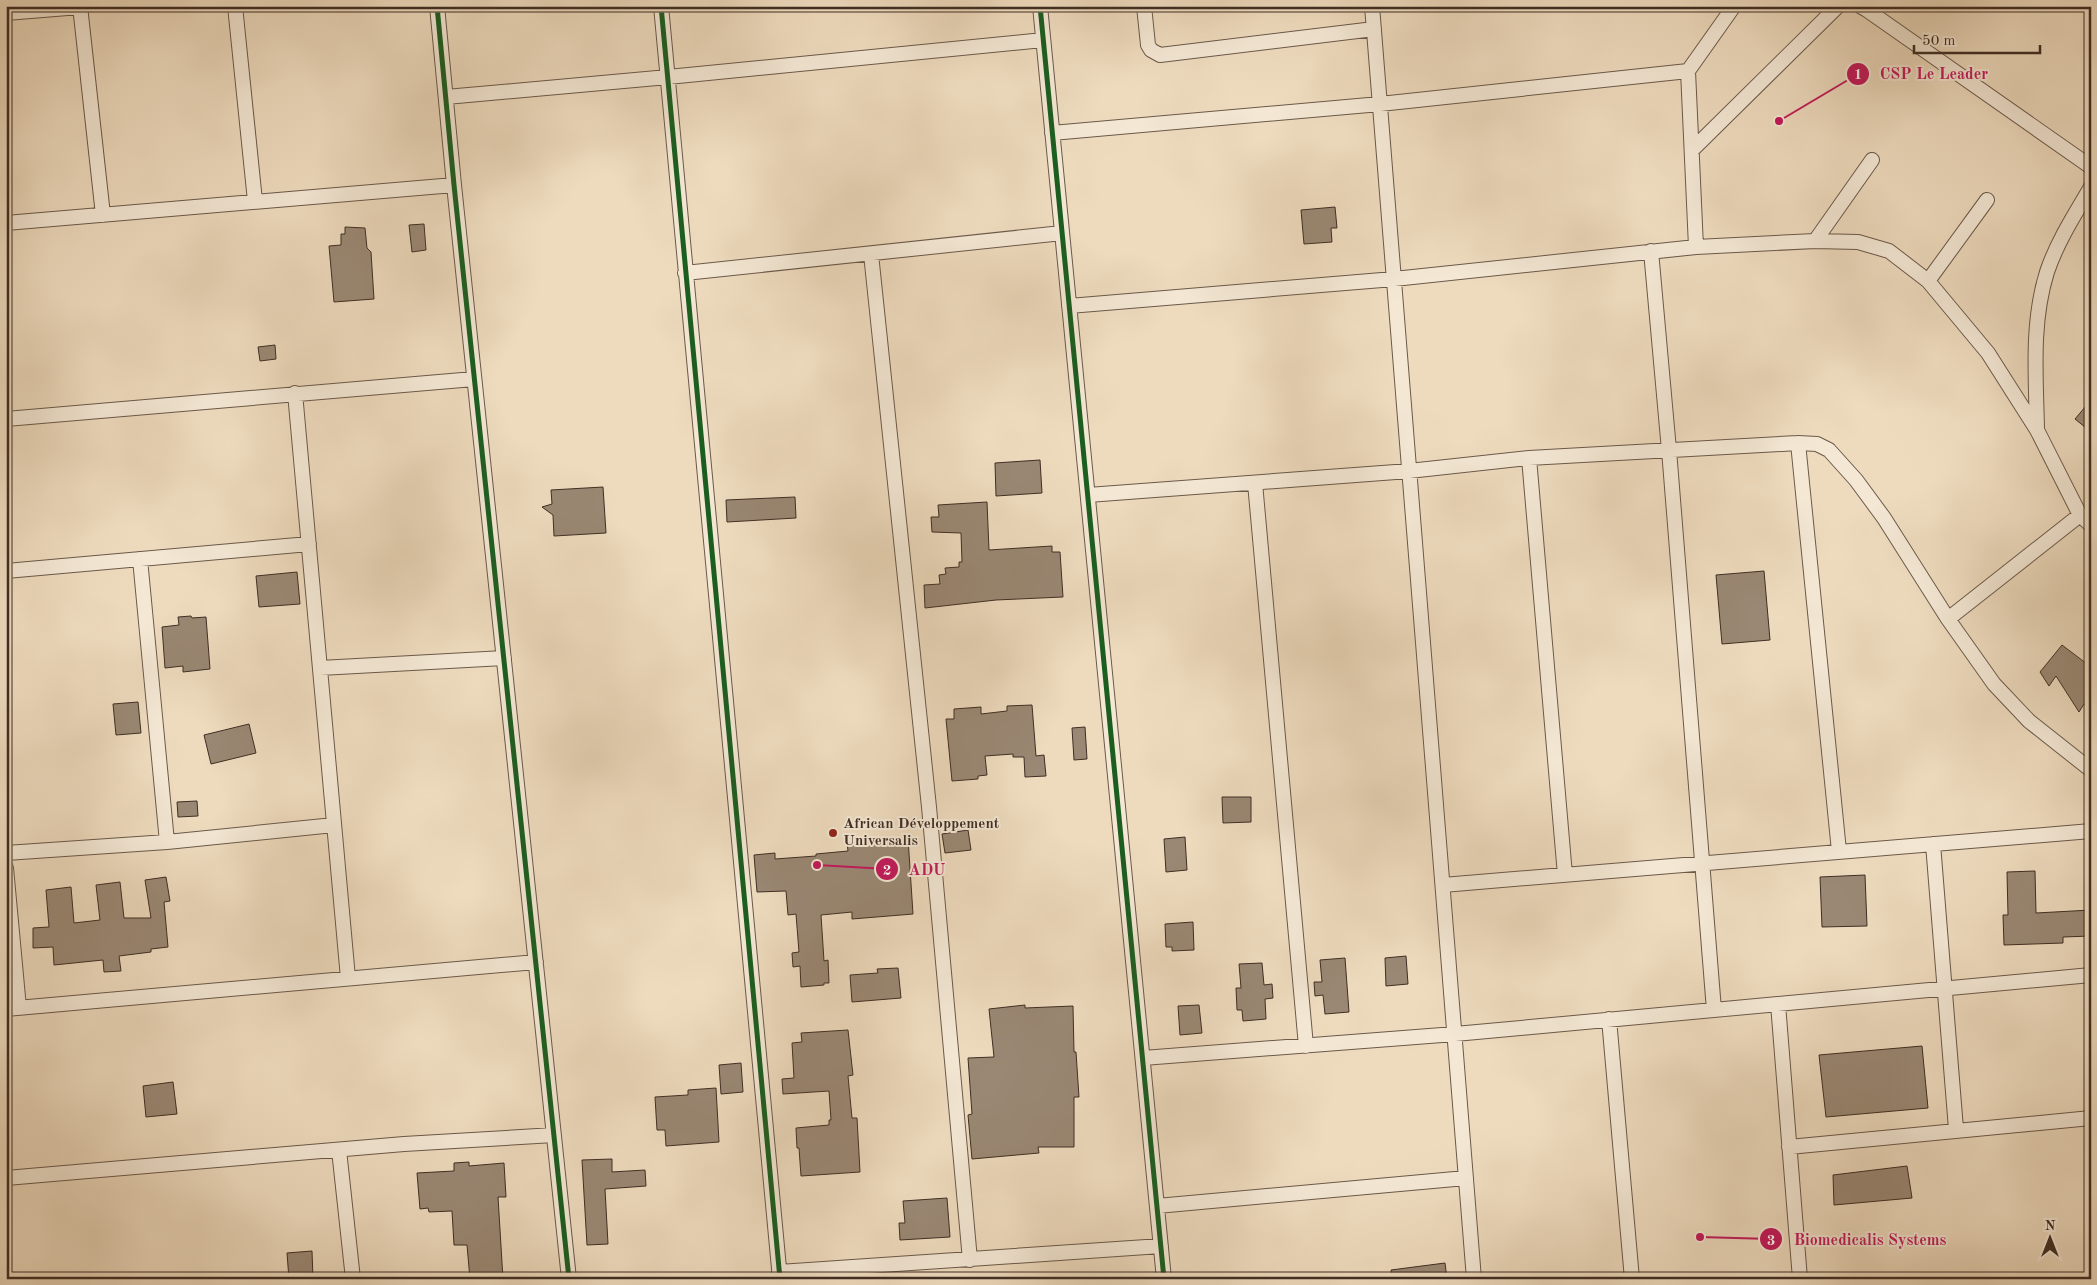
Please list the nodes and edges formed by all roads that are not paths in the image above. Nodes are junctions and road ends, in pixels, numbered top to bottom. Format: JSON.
{"nodes":[{"id":1,"x":235,"y":6,"type":"edge"},
{"id":2,"x":438,"y":6,"type":"edge"},
{"id":3,"x":661,"y":6,"type":"edge"},
{"id":4,"x":1040,"y":6,"type":"edge"},
{"id":5,"x":1144,"y":6,"type":"edge"},
{"id":6,"x":1372,"y":6,"type":"edge"},
{"id":7,"x":1734,"y":6,"type":"edge"},
{"id":8,"x":1838,"y":6,"type":"edge"},
{"id":9,"x":1860,"y":6,"type":"edge"},
{"id":10,"x":80,"y":7,"type":"edge"},
{"id":11,"x":6,"y":13,"type":"edge"},
{"id":12,"x":1374,"y":29,"type":"junction"},
{"id":13,"x":1043,"y":40,"type":"junction"},
{"id":14,"x":1688,"y":71,"type":"junction"},
{"id":15,"x":668,"y":77,"type":"junction"},
{"id":16,"x":446,"y":97,"type":"junction"},
{"id":17,"x":1380,"y":104,"type":"junction"},
{"id":18,"x":1052,"y":133,"type":"junction"},
{"id":19,"x":1692,"y":150,"type":"junction"},
{"id":20,"x":1872,"y":160,"type":"dead end"},
{"id":21,"x":2091,"y":167,"type":"edge"},
{"id":22,"x":454,"y":185,"type":"junction"},
{"id":23,"x":2091,"y":187,"type":"edge"},
{"id":24,"x":1988,"y":200,"type":"dead end"},
{"id":25,"x":255,"y":201,"type":"junction"},
{"id":26,"x":103,"y":215,"type":"junction"},
{"id":27,"x":6,"y":223,"type":"edge"},
{"id":28,"x":1062,"y":233,"type":"junction"},
{"id":29,"x":1815,"y":241,"type":"junction"},
{"id":30,"x":1696,"y":247,"type":"junction"},
{"id":31,"x":1651,"y":252,"type":"junction"},
{"id":32,"x":871,"y":254,"type":"junction"},
{"id":33,"x":685,"y":273,"type":"junction"},
{"id":34,"x":1394,"y":279,"type":"junction"},
{"id":35,"x":1928,"y":281,"type":"junction"},
{"id":36,"x":1069,"y":306,"type":"junction"},
{"id":37,"x":474,"y":379,"type":"junction"},
{"id":38,"x":295,"y":393,"type":"junction"},
{"id":39,"x":6,"y":419,"type":"edge"},
{"id":40,"x":2037,"y":430,"type":"junction"},
{"id":41,"x":1798,"y":443,"type":"junction"},
{"id":42,"x":1669,"y":450,"type":"junction"},
{"id":43,"x":1529,"y":458,"type":"junction"},
{"id":44,"x":1409,"y":471,"type":"junction"},
{"id":45,"x":1255,"y":483,"type":"junction"},
{"id":46,"x":1088,"y":495,"type":"junction"},
{"id":47,"x":2085,"y":520,"type":"edge"},
{"id":48,"x":309,"y":544,"type":"junction"},
{"id":49,"x":140,"y":559,"type":"junction"},
{"id":50,"x":6,"y":571,"type":"edge"},
{"id":51,"x":1948,"y":619,"type":"junction"},
{"id":52,"x":504,"y":658,"type":"junction"},
{"id":53,"x":320,"y":668,"type":"junction"},
{"id":54,"x":2091,"y":770,"type":"edge"},
{"id":55,"x":334,"y":825,"type":"junction"},
{"id":56,"x":2091,"y":831,"type":"edge"},
{"id":57,"x":167,"y":842,"type":"junction"},
{"id":58,"x":1933,"y":844,"type":"junction"},
{"id":59,"x":1839,"y":851,"type":"junction"},
{"id":60,"x":6,"y":853,"type":"edge"},
{"id":61,"x":1702,"y":863,"type":"junction"},
{"id":62,"x":6,"y":868,"type":"edge"},
{"id":63,"x":1565,"y":874,"type":"junction"},
{"id":64,"x":1443,"y":885,"type":"junction"},
{"id":65,"x":536,"y":962,"type":"junction"},
{"id":66,"x":2091,"y":974,"type":"edge"},
{"id":67,"x":348,"y":978,"type":"junction"},
{"id":68,"x":1944,"y":988,"type":"junction"},
{"id":69,"x":1778,"y":1004,"type":"junction"},
{"id":70,"x":13,"y":1008,"type":"edge"},
{"id":71,"x":1714,"y":1010,"type":"junction"},
{"id":72,"x":1610,"y":1020,"type":"junction"},
{"id":73,"x":1455,"y":1034,"type":"junction"},
{"id":74,"x":1306,"y":1046,"type":"junction"},
{"id":75,"x":1143,"y":1058,"type":"junction"},
{"id":76,"x":2091,"y":1118,"type":"edge"},
{"id":77,"x":1956,"y":1129,"type":"junction"},
{"id":78,"x":554,"y":1135,"type":"junction"},
{"id":79,"x":1789,"y":1147,"type":"junction"},
{"id":80,"x":339,"y":1150,"type":"junction"},
{"id":81,"x":6,"y":1178,"type":"edge"},
{"id":82,"x":1466,"y":1178,"type":"junction"},
{"id":83,"x":1157,"y":1206,"type":"junction"},
{"id":84,"x":1161,"y":1246,"type":"junction"},
{"id":85,"x":970,"y":1260,"type":"junction"},
{"id":86,"x":779,"y":1276,"type":"edge"},
{"id":87,"x":353,"y":1279,"type":"edge"},
{"id":88,"x":569,"y":1279,"type":"edge"},
{"id":89,"x":1164,"y":1279,"type":"edge"},
{"id":90,"x":1474,"y":1279,"type":"edge"},
{"id":91,"x":1632,"y":1279,"type":"edge"},
{"id":92,"x":1800,"y":1279,"type":"edge"}],
"edges":[{"from":1,"to":25,"type":"street"},
{"from":2,"to":16,"type":"street"},
{"from":3,"to":15,"type":"street"},
{"from":4,"to":13,"type":"street"},
{"from":5,"to":12,"type":"street"},
{"from":6,"to":12,"type":"street"},
{"from":7,"to":14,"type":"street"},
{"from":8,"to":19,"type":"street"},
{"from":9,"to":21,"type":"street"},
{"from":10,"to":11,"type":"street"},
{"from":10,"to":26,"type":"street"},
{"from":12,"to":17,"type":"street"},
{"from":13,"to":15,"type":"street"},
{"from":13,"to":18,"type":"street"},
{"from":14,"to":17,"type":"street"},
{"from":14,"to":19,"type":"street"},
{"from":15,"to":16,"type":"street"},
{"from":15,"to":33,"type":"street"},
{"from":16,"to":22,"type":"street"},
{"from":17,"to":18,"type":"street"},
{"from":17,"to":34,"type":"street"},
{"from":18,"to":28,"type":"street"},
{"from":19,"to":30,"type":"street"},
{"from":20,"to":29,"type":"street"},
{"from":22,"to":25,"type":"street"},
{"from":22,"to":37,"type":"street"},
{"from":23,"to":40,"type":"street"},
{"from":24,"to":35,"type":"street"},
{"from":25,"to":26,"type":"street"},
{"from":26,"to":27,"type":"street"},
{"from":28,"to":32,"type":"street"},
{"from":28,"to":36,"type":"street"},
{"from":29,"to":30,"type":"street"},
{"from":29,"to":35,"type":"street"},
{"from":30,"to":31,"type":"street"},
{"from":31,"to":34,"type":"street"},
{"from":31,"to":42,"type":"street"},
{"from":32,"to":33,"type":"street"},
{"from":32,"to":85,"type":"street"},
{"from":33,"to":86,"type":"street"},
{"from":34,"to":36,"type":"street"},
{"from":34,"to":44,"type":"street"},
{"from":35,"to":40,"type":"street"},
{"from":36,"to":46,"type":"street"},
{"from":37,"to":38,"type":"street"},
{"from":37,"to":52,"type":"street"},
{"from":38,"to":39,"type":"street"},
{"from":38,"to":48,"type":"street"},
{"from":40,"to":47,"type":"street"},
{"from":41,"to":42,"type":"street"},
{"from":41,"to":51,"type":"street"},
{"from":41,"to":59,"type":"street"},
{"from":42,"to":43,"type":"street"},
{"from":42,"to":61,"type":"street"},
{"from":43,"to":44,"type":"street"},
{"from":43,"to":63,"type":"street"},
{"from":44,"to":45,"type":"street"},
{"from":44,"to":64,"type":"street"},
{"from":45,"to":46,"type":"street"},
{"from":45,"to":74,"type":"street"},
{"from":46,"to":75,"type":"street"},
{"from":47,"to":51,"type":"street"},
{"from":48,"to":49,"type":"street"},
{"from":48,"to":53,"type":"street"},
{"from":49,"to":50,"type":"street"},
{"from":49,"to":57,"type":"street"},
{"from":51,"to":54,"type":"street"},
{"from":52,"to":53,"type":"street"},
{"from":52,"to":65,"type":"street"},
{"from":53,"to":55,"type":"street"},
{"from":55,"to":57,"type":"street"},
{"from":55,"to":67,"type":"street"},
{"from":56,"to":58,"type":"street"},
{"from":57,"to":60,"type":"street"},
{"from":58,"to":59,"type":"street"},
{"from":58,"to":68,"type":"street"},
{"from":59,"to":61,"type":"street"},
{"from":61,"to":63,"type":"street"},
{"from":61,"to":71,"type":"street"},
{"from":62,"to":70,"type":"street"},
{"from":63,"to":64,"type":"street"},
{"from":64,"to":73,"type":"street"},
{"from":65,"to":67,"type":"street"},
{"from":65,"to":78,"type":"street"},
{"from":66,"to":68,"type":"street"},
{"from":67,"to":70,"type":"street"},
{"from":68,"to":69,"type":"street"},
{"from":68,"to":77,"type":"street"},
{"from":69,"to":71,"type":"street"},
{"from":69,"to":79,"type":"street"},
{"from":71,"to":72,"type":"street"},
{"from":72,"to":73,"type":"street"},
{"from":72,"to":91,"type":"street"},
{"from":73,"to":74,"type":"street"},
{"from":73,"to":82,"type":"street"},
{"from":74,"to":75,"type":"street"},
{"from":75,"to":83,"type":"street"},
{"from":76,"to":77,"type":"street"},
{"from":77,"to":79,"type":"street"},
{"from":78,"to":80,"type":"street"},
{"from":78,"to":88,"type":"street"},
{"from":79,"to":92,"type":"street"},
{"from":80,"to":81,"type":"street"},
{"from":80,"to":87,"type":"street"},
{"from":82,"to":83,"type":"street"},
{"from":82,"to":90,"type":"street"},
{"from":83,"to":84,"type":"street"},
{"from":84,"to":85,"type":"street"},
{"from":84,"to":89,"type":"street"},
{"from":85,"to":86,"type":"street"}]}
